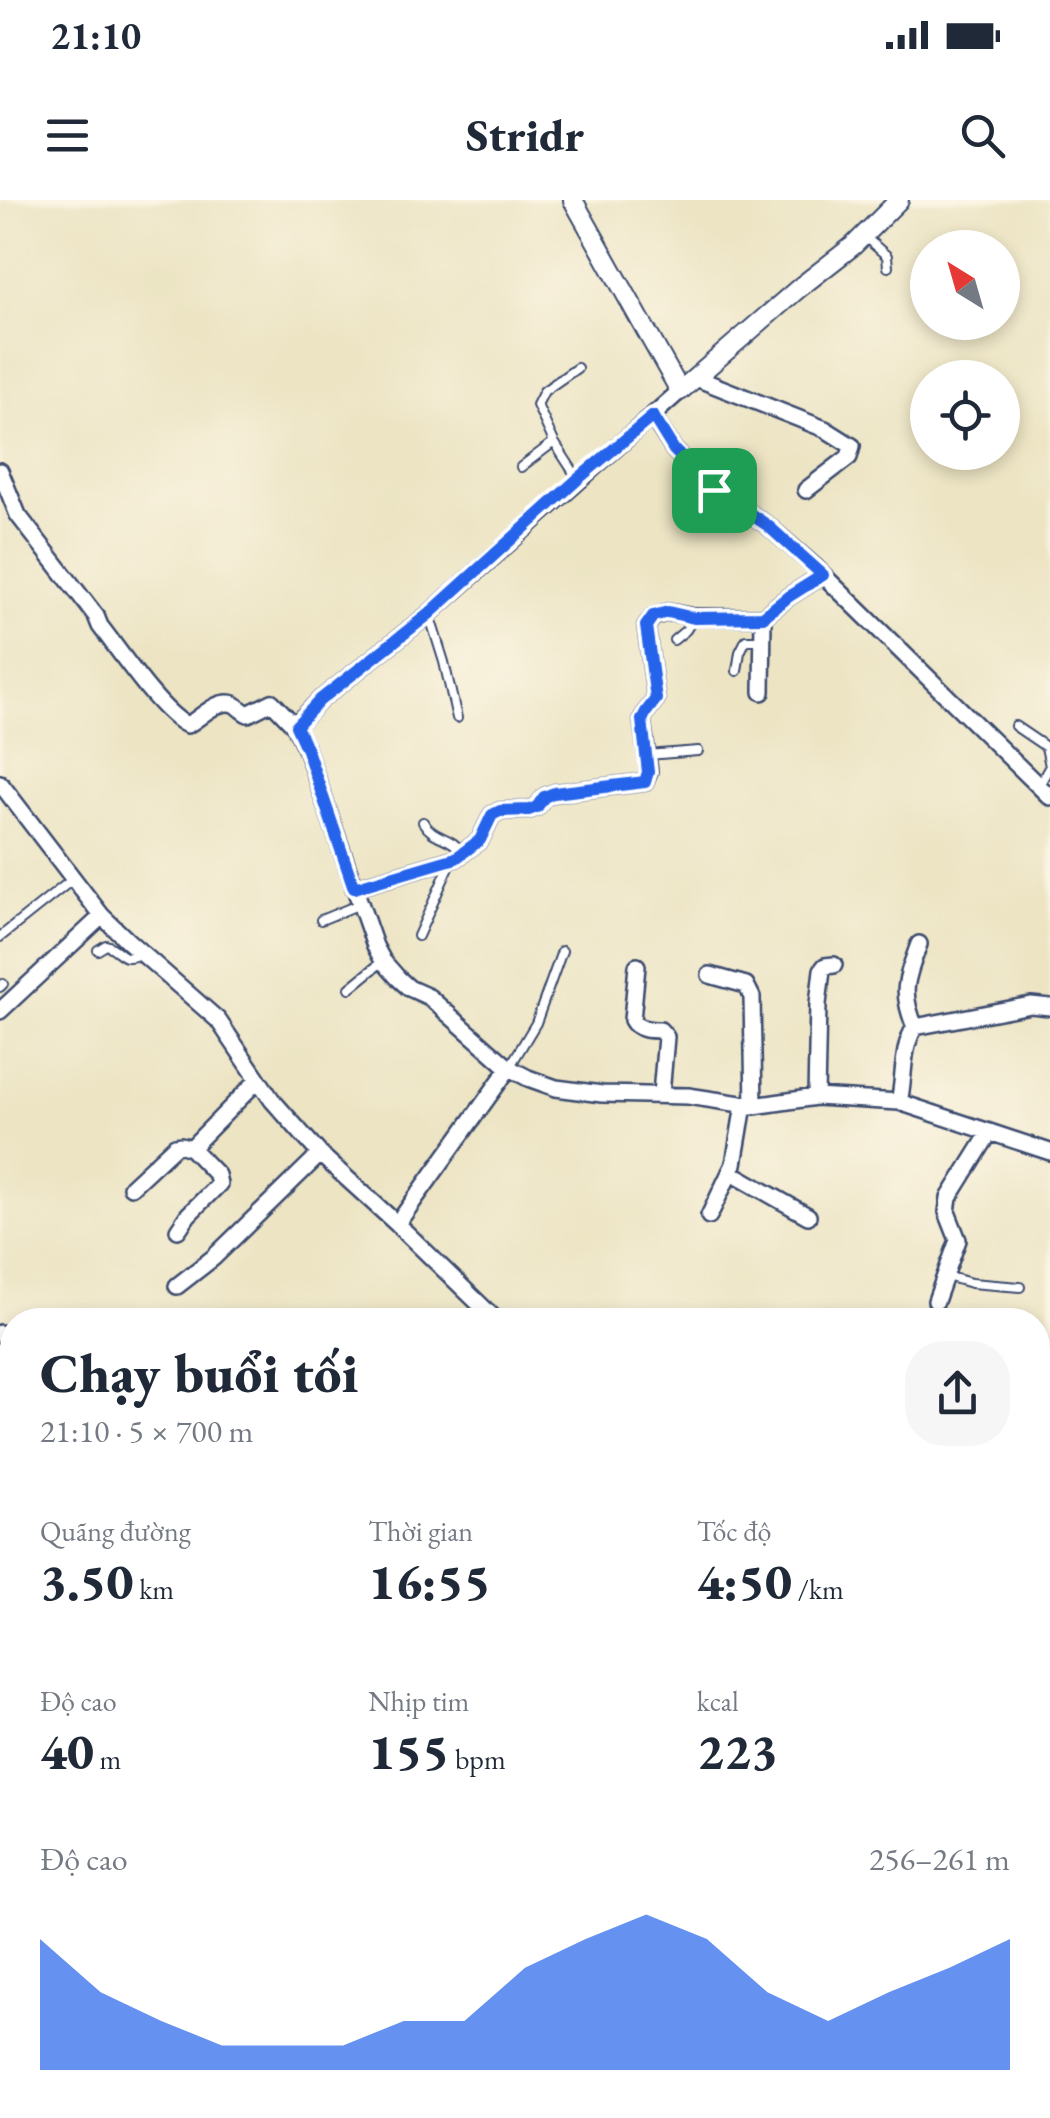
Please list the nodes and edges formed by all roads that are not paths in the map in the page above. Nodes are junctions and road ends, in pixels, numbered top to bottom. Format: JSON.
{"nodes":[{"id":1,"x":573,"y":200,"type":"edge"},
{"id":2,"x":898,"y":200,"type":"edge"},
{"id":3,"x":864,"y":236,"type":"junction"},
{"id":4,"x":888,"y":267,"type":"dead end"},
{"id":5,"x":577,"y":368,"type":"dead end"},
{"id":6,"x":696,"y":378,"type":"junction"},
{"id":7,"x":680,"y":391,"type":"junction"},
{"id":8,"x":653,"y":416,"type":"junction"},
{"id":9,"x":554,"y":442,"type":"junction"},
{"id":10,"x":522,"y":467,"type":"dead end"},
{"id":11,"x":0,"y":471,"type":"edge"},
{"id":12,"x":578,"y":479,"type":"junction"},
{"id":13,"x":806,"y":490,"type":"dead end"},
{"id":14,"x":823,"y":575,"type":"junction"},
{"id":15,"x":429,"y":614,"type":"junction"},
{"id":16,"x":763,"y":617,"type":"junction"},
{"id":17,"x":694,"y":618,"type":"junction"},
{"id":18,"x":674,"y":640,"type":"dead end"},
{"id":19,"x":763,"y":640,"type":"junction"},
{"id":20,"x":738,"y":671,"type":"dead end"},
{"id":21,"x":762,"y":692,"type":"dead end"},
{"id":22,"x":457,"y":718,"type":"dead end"},
{"id":23,"x":296,"y":726,"type":"junction"},
{"id":24,"x":1015,"y":726,"type":"dead end"},
{"id":25,"x":698,"y":752,"type":"dead end"},
{"id":26,"x":646,"y":755,"type":"junction"},
{"id":27,"x":0,"y":783,"type":"edge"},
{"id":28,"x":1044,"y":792,"type":"edge"},
{"id":29,"x":423,"y":822,"type":"dead end"},
{"id":30,"x":458,"y":857,"type":"junction"},
{"id":31,"x":73,"y":879,"type":"junction"},
{"id":32,"x":357,"y":896,"type":"junction"},
{"id":33,"x":102,"y":916,"type":"junction"},
{"id":34,"x":320,"y":920,"type":"dead end"},
{"id":35,"x":418,"y":936,"type":"dead end"},
{"id":36,"x":0,"y":937,"type":"edge"},
{"id":37,"x":919,"y":944,"type":"dead end"},
{"id":38,"x":98,"y":950,"type":"dead end"},
{"id":39,"x":562,"y":951,"type":"dead end"},
{"id":40,"x":142,"y":954,"type":"junction"},
{"id":41,"x":384,"y":961,"type":"junction"},
{"id":42,"x":834,"y":965,"type":"dead end"},
{"id":43,"x":637,"y":966,"type":"dead end"},
{"id":44,"x":710,"y":974,"type":"dead end"},
{"id":45,"x":350,"y":988,"type":"dead end"},
{"id":46,"x":1050,"y":1007,"type":"edge"},
{"id":47,"x":0,"y":1010,"type":"edge"},
{"id":48,"x":915,"y":1028,"type":"junction"},
{"id":49,"x":509,"y":1068,"type":"junction"},
{"id":50,"x":258,"y":1080,"type":"junction"},
{"id":51,"x":661,"y":1094,"type":"junction"},
{"id":52,"x":816,"y":1096,"type":"junction"},
{"id":53,"x":900,"y":1102,"type":"junction"},
{"id":54,"x":749,"y":1105,"type":"junction"},
{"id":55,"x":990,"y":1132,"type":"junction"},
{"id":56,"x":190,"y":1148,"type":"junction"},
{"id":57,"x":1050,"y":1152,"type":"edge"},
{"id":58,"x":320,"y":1154,"type":"junction"},
{"id":59,"x":730,"y":1172,"type":"junction"},
{"id":60,"x":131,"y":1187,"type":"dead end"},
{"id":61,"x":709,"y":1216,"type":"dead end"},
{"id":62,"x":808,"y":1216,"type":"dead end"},
{"id":63,"x":398,"y":1224,"type":"junction"},
{"id":64,"x":178,"y":1230,"type":"dead end"},
{"id":65,"x":946,"y":1276,"type":"junction"},
{"id":66,"x":177,"y":1286,"type":"dead end"},
{"id":67,"x":1020,"y":1287,"type":"dead end"},
{"id":68,"x":936,"y":1301,"type":"dead end"},
{"id":69,"x":484,"y":1308,"type":"edge"}],
"edges":[{"from":1,"to":7,"type":"street"},
{"from":2,"to":3,"type":"street"},
{"from":3,"to":4,"type":"lane"},
{"from":3,"to":6,"type":"street"},
{"from":5,"to":9,"type":"lane"},
{"from":6,"to":7,"type":"street"},
{"from":6,"to":13,"type":"street"},
{"from":7,"to":8,"type":"street"},
{"from":8,"to":12,"type":"street"},
{"from":8,"to":14,"type":"street"},
{"from":9,"to":10,"type":"lane"},
{"from":9,"to":12,"type":"lane"},
{"from":11,"to":23,"type":"street"},
{"from":12,"to":15,"type":"street"},
{"from":14,"to":16,"type":"street"},
{"from":14,"to":28,"type":"street"},
{"from":15,"to":22,"type":"lane"},
{"from":15,"to":23,"type":"street"},
{"from":16,"to":17,"type":"street"},
{"from":16,"to":19,"type":"street"},
{"from":17,"to":18,"type":"lane"},
{"from":17,"to":26,"type":"street"},
{"from":19,"to":20,"type":"lane"},
{"from":19,"to":21,"type":"street"},
{"from":23,"to":32,"type":"street"},
{"from":24,"to":28,"type":"lane"},
{"from":25,"to":26,"type":"lane"},
{"from":26,"to":30,"type":"street"},
{"from":27,"to":31,"type":"street"},
{"from":29,"to":30,"type":"lane"},
{"from":30,"to":32,"type":"street"},
{"from":30,"to":35,"type":"lane"},
{"from":31,"to":33,"type":"street"},
{"from":31,"to":36,"type":"lane"},
{"from":32,"to":34,"type":"lane"},
{"from":32,"to":41,"type":"street"},
{"from":33,"to":40,"type":"street"},
{"from":33,"to":47,"type":"street"},
{"from":37,"to":48,"type":"street"},
{"from":38,"to":40,"type":"lane"},
{"from":39,"to":49,"type":"lane"},
{"from":40,"to":50,"type":"street"},
{"from":41,"to":45,"type":"lane"},
{"from":41,"to":49,"type":"street"},
{"from":42,"to":52,"type":"street"},
{"from":43,"to":51,"type":"street"},
{"from":44,"to":54,"type":"street"},
{"from":46,"to":48,"type":"street"},
{"from":48,"to":53,"type":"street"},
{"from":49,"to":51,"type":"street"},
{"from":49,"to":63,"type":"street"},
{"from":50,"to":56,"type":"street"},
{"from":50,"to":58,"type":"street"},
{"from":51,"to":54,"type":"street"},
{"from":52,"to":53,"type":"street"},
{"from":52,"to":54,"type":"street"},
{"from":53,"to":55,"type":"street"},
{"from":54,"to":59,"type":"street"},
{"from":55,"to":57,"type":"street"},
{"from":55,"to":65,"type":"street"},
{"from":56,"to":60,"type":"street"},
{"from":56,"to":64,"type":"street"},
{"from":58,"to":63,"type":"street"},
{"from":58,"to":66,"type":"street"},
{"from":59,"to":61,"type":"street"},
{"from":59,"to":62,"type":"street"},
{"from":63,"to":69,"type":"street"},
{"from":65,"to":67,"type":"lane"},
{"from":65,"to":68,"type":"street"}]}
